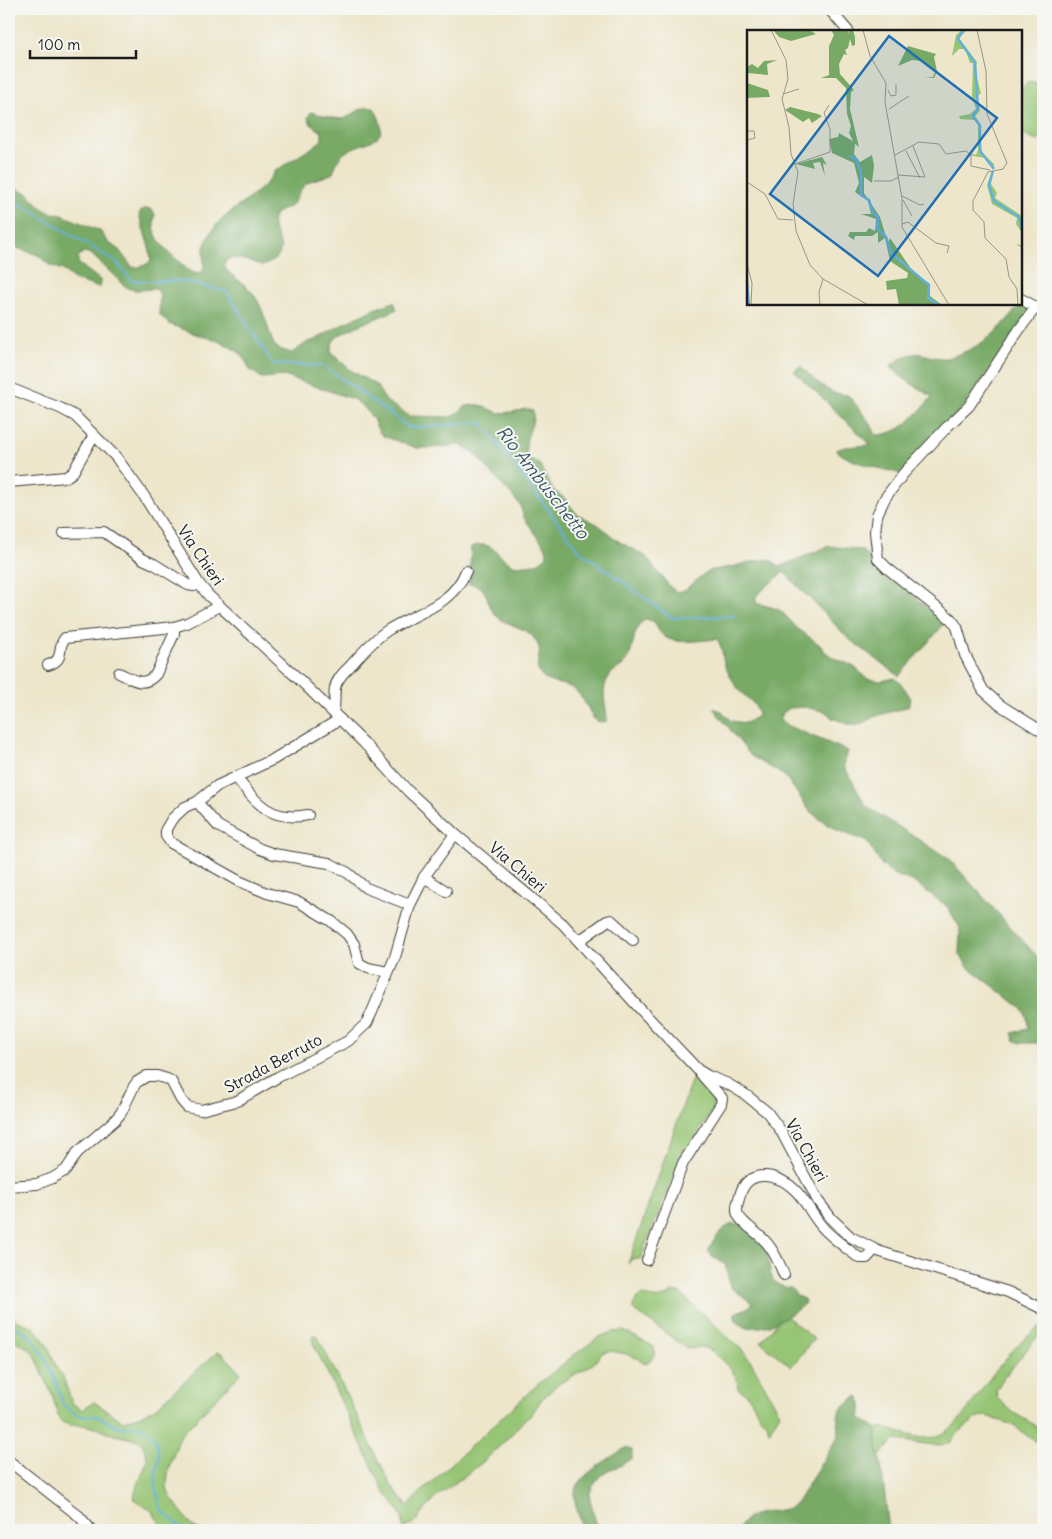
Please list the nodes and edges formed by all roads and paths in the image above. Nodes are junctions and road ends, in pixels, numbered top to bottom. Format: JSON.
{"nodes":[{"id":1,"x":829,"y":9,"type":"edge"},
{"id":2,"x":847,"y":30,"type":"edge"},
{"id":3,"x":1022,"y":300,"type":"edge"},
{"id":4,"x":1040,"y":309,"type":"edge"},
{"id":5,"x":9,"y":388,"type":"edge"},
{"id":6,"x":94,"y":435,"type":"junction"},
{"id":7,"x":9,"y":482,"type":"edge"},
{"id":8,"x":64,"y":533,"type":"dead end"},
{"id":9,"x":466,"y":571,"type":"dead end"},
{"id":10,"x":199,"y":584,"type":"junction"},
{"id":11,"x":219,"y":606,"type":"junction"},
{"id":12,"x":174,"y":627,"type":"junction"},
{"id":13,"x":48,"y":665,"type":"dead end"},
{"id":14,"x":119,"y":673,"type":"dead end"},
{"id":15,"x":337,"y":716,"type":"junction"},
{"id":16,"x":1043,"y":732,"type":"edge"},
{"id":17,"x":236,"y":777,"type":"junction"},
{"id":18,"x":197,"y":802,"type":"junction"},
{"id":19,"x":308,"y":816,"type":"dead end"},
{"id":20,"x":456,"y":834,"type":"junction"},
{"id":21,"x":424,"y":877,"type":"junction"},
{"id":22,"x":446,"y":891,"type":"dead end"},
{"id":23,"x":410,"y":905,"type":"junction"},
{"id":24,"x":633,"y":940,"type":"dead end"},
{"id":25,"x":579,"y":941,"type":"junction"},
{"id":26,"x":388,"y":972,"type":"junction"},
{"id":27,"x":698,"y":1070,"type":"junction"},
{"id":28,"x":9,"y":1186,"type":"edge"},
{"id":29,"x":874,"y":1250,"type":"junction"},
{"id":30,"x":646,"y":1260,"type":"dead end"},
{"id":31,"x":784,"y":1275,"type":"dead end"},
{"id":32,"x":1043,"y":1309,"type":"edge"},
{"id":33,"x":9,"y":1460,"type":"edge"},
{"id":34,"x":91,"y":1530,"type":"edge"}],
"edges":[{"from":1,"to":2,"type":"street"},
{"from":3,"to":4,"type":"street"},
{"from":4,"to":16,"type":"street"},
{"from":5,"to":6,"type":"street","name":"Via Chieri"},
{"from":6,"to":7,"type":"street"},
{"from":6,"to":10,"type":"street","name":"Via Chieri"},
{"from":8,"to":10,"type":"street"},
{"from":9,"to":15,"type":"street"},
{"from":10,"to":11,"type":"street","name":"Via Chieri"},
{"from":11,"to":12,"type":"street"},
{"from":11,"to":15,"type":"street","name":"Via Chieri"},
{"from":12,"to":13,"type":"street"},
{"from":12,"to":14,"type":"street"},
{"from":15,"to":17,"type":"street"},
{"from":15,"to":20,"type":"street","name":"Via Chieri"},
{"from":17,"to":18,"type":"street"},
{"from":17,"to":19,"type":"street"},
{"from":18,"to":23,"type":"street"},
{"from":18,"to":26,"type":"street"},
{"from":20,"to":21,"type":"street","name":"Strada Berruto"},
{"from":20,"to":25,"type":"street","name":"Via Chieri"},
{"from":21,"to":22,"type":"street"},
{"from":21,"to":23,"type":"street","name":"Strada Berruto"},
{"from":23,"to":26,"type":"street","name":"Strada Berruto"},
{"from":24,"to":25,"type":"street"},
{"from":25,"to":27,"type":"street","name":"Via Chieri"},
{"from":26,"to":28,"type":"street","name":"Strada Berruto"},
{"from":27,"to":29,"type":"street","name":"Via Chieri"},
{"from":27,"to":30,"type":"street"},
{"from":29,"to":31,"type":"street"},
{"from":29,"to":32,"type":"street","name":"Via Chieri"},
{"from":33,"to":34,"type":"street"}]}
